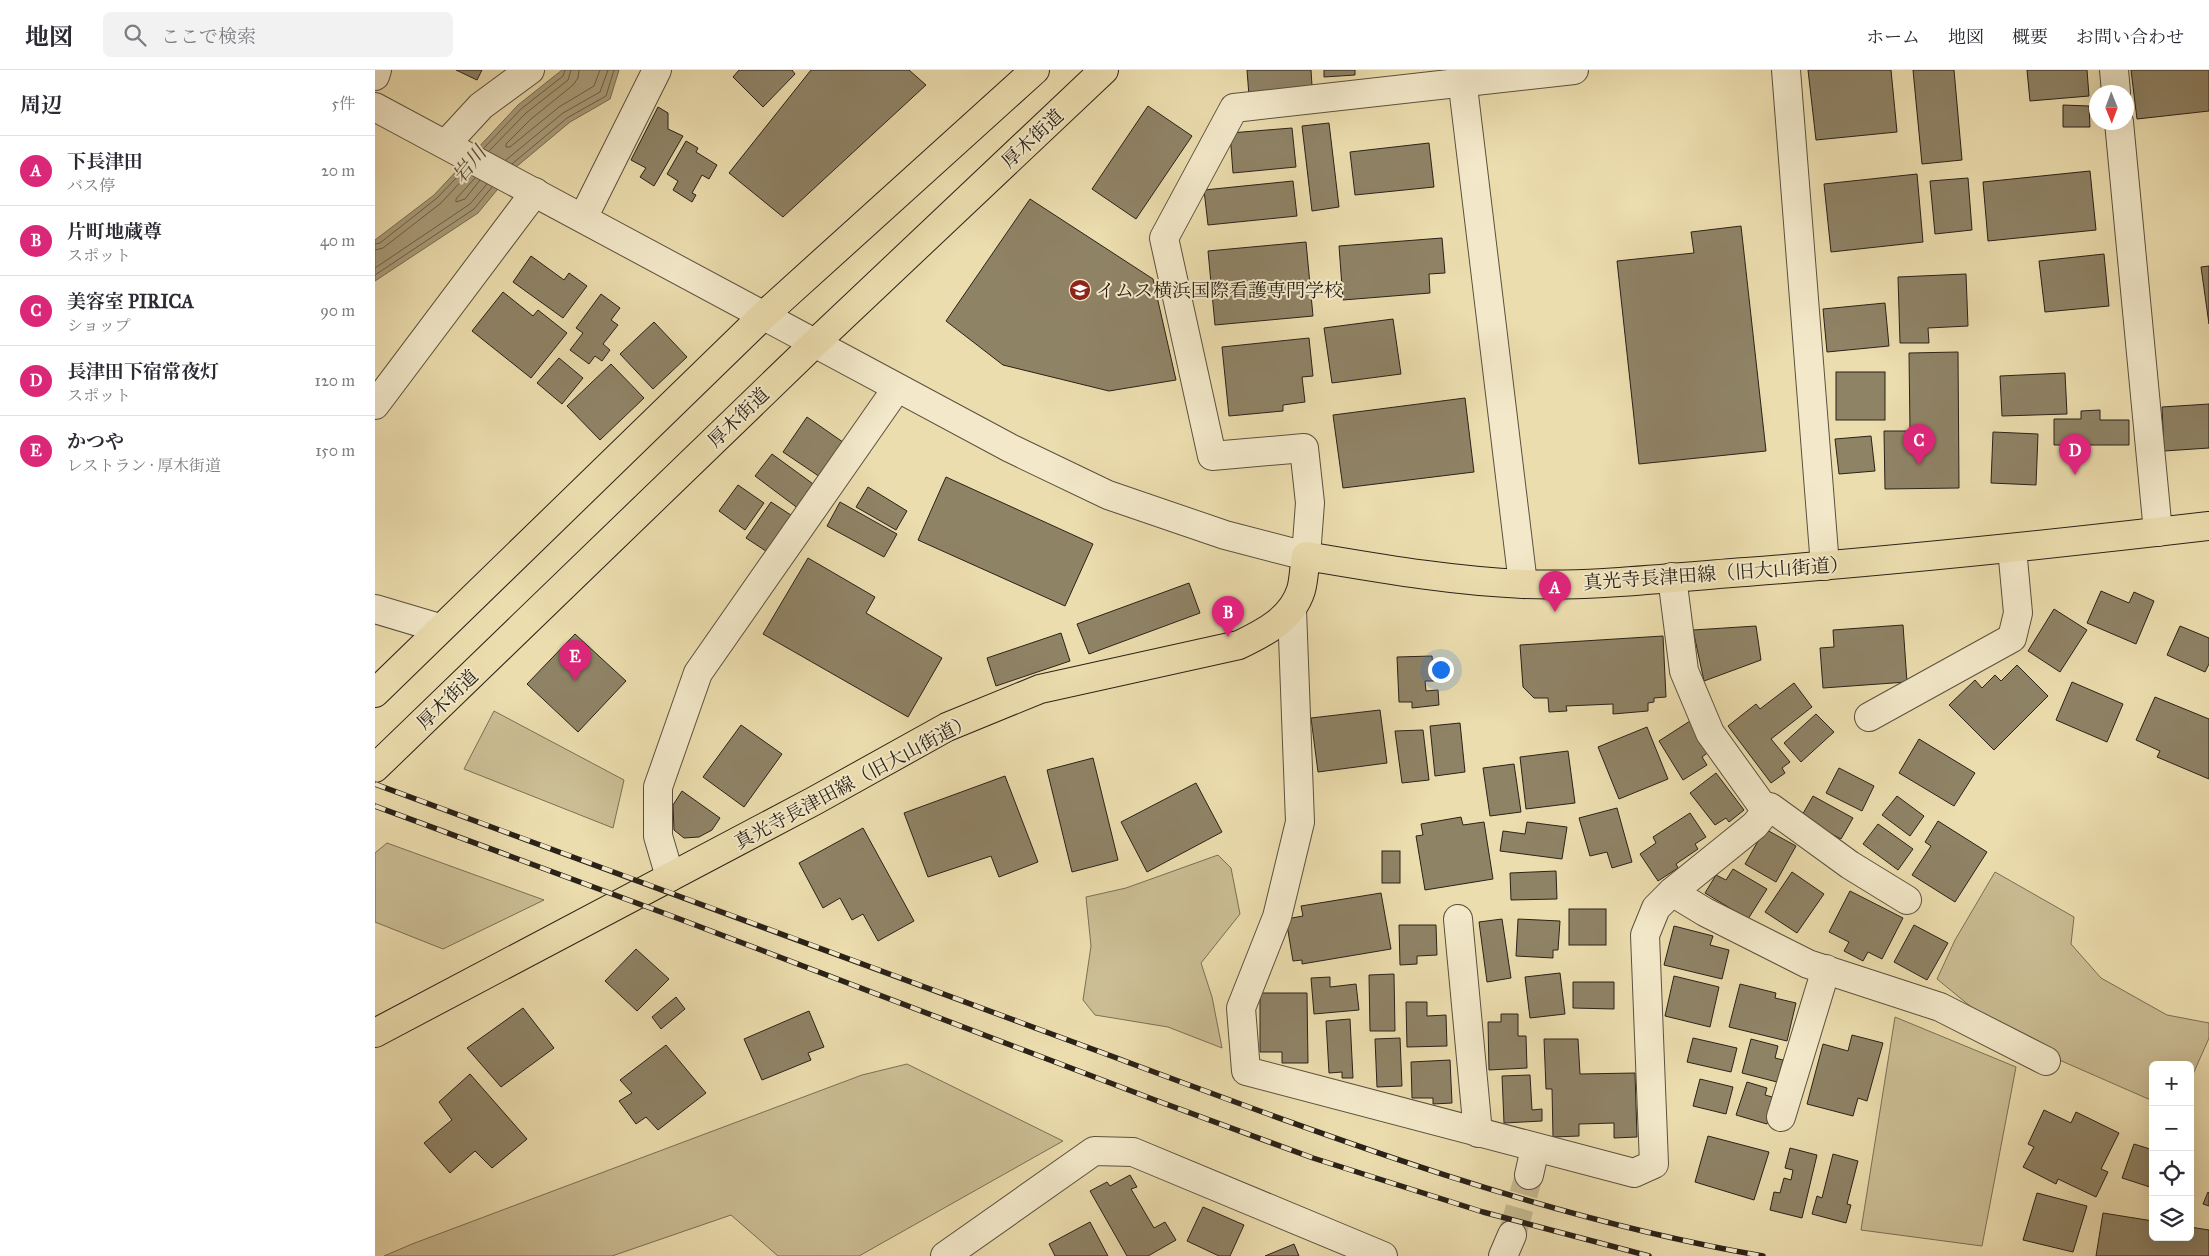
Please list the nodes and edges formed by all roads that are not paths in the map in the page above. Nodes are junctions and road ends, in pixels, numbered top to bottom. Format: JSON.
{"nodes":[{"id":1,"x":377,"y":70,"type":"edge"},
{"id":2,"x":530,"y":70,"type":"edge"},
{"id":3,"x":657,"y":70,"type":"edge"},
{"id":4,"x":1035,"y":70,"type":"edge"},
{"id":5,"x":1104,"y":70,"type":"edge"},
{"id":6,"x":1574,"y":70,"type":"edge"},
{"id":7,"x":1786,"y":70,"type":"edge"},
{"id":8,"x":2114,"y":70,"type":"edge"},
{"id":9,"x":375,"y":76,"type":"edge"},
{"id":10,"x":1462,"y":76,"type":"edge"},
{"id":11,"x":2115,"y":85,"type":"edge"},
{"id":12,"x":375,"y":107,"type":"edge"},
{"id":13,"x":2120,"y":130,"type":"edge"},
{"id":14,"x":449,"y":146,"type":"junction"},
{"id":15,"x":532,"y":190,"type":"junction"},
{"id":16,"x":583,"y":218,"type":"junction"},
{"id":17,"x":763,"y":316,"type":"junction"},
{"id":18,"x":814,"y":344,"type":"junction"},
{"id":19,"x":897,"y":388,"type":"junction"},
{"id":20,"x":375,"y":405,"type":"edge"},
{"id":21,"x":2209,"y":526,"type":"edge"},
{"id":22,"x":2158,"y":532,"type":"junction"},
{"id":23,"x":2012,"y":548,"type":"junction"},
{"id":24,"x":1306,"y":556,"type":"junction"},
{"id":25,"x":1825,"y":566,"type":"junction"},
{"id":26,"x":1672,"y":578,"type":"junction"},
{"id":27,"x":1523,"y":584,"type":"junction"},
{"id":28,"x":375,"y":609,"type":"edge"},
{"id":29,"x":1291,"y":610,"type":"junction"},
{"id":30,"x":439,"y":628,"type":"junction"},
{"id":31,"x":375,"y":693,"type":"edge"},
{"id":32,"x":1869,"y":717,"type":"dead end"},
{"id":33,"x":375,"y":768,"type":"edge"},
{"id":34,"x":1771,"y":807,"type":"dead end"},
{"id":35,"x":670,"y":877,"type":"junction"},
{"id":36,"x":1672,"y":892,"type":"junction"},
{"id":37,"x":1907,"y":900,"type":"dead end"},
{"id":38,"x":1458,"y":919,"type":"dead end"},
{"id":39,"x":1826,"y":969,"type":"junction"},
{"id":40,"x":375,"y":1033,"type":"edge"},
{"id":41,"x":2046,"y":1060,"type":"dead end"},
{"id":42,"x":1781,"y":1117,"type":"dead end"},
{"id":43,"x":1478,"y":1133,"type":"junction"},
{"id":44,"x":1535,"y":1148,"type":"junction"},
{"id":45,"x":1529,"y":1175,"type":"tunnel mouth"},
{"id":46,"x":945,"y":1256,"type":"edge"},
{"id":47,"x":1383,"y":1256,"type":"edge"}],
"edges":[{"from":1,"to":9,"type":"street"},
{"from":2,"to":14,"type":"street"},
{"from":3,"to":16,"type":"street"},
{"from":4,"to":17,"type":"main road"},
{"from":5,"to":18,"type":"main road","name":"厚木街道"},
{"from":6,"to":10,"type":"street"},
{"from":7,"to":25,"type":"street"},
{"from":8,"to":11,"type":"street"},
{"from":10,"to":24,"type":"street"},
{"from":10,"to":27,"type":"street"},
{"from":12,"to":14,"type":"street"},
{"from":13,"to":22,"type":"street"},
{"from":14,"to":15,"type":"street"},
{"from":15,"to":16,"type":"street"},
{"from":15,"to":20,"type":"street"},
{"from":16,"to":17,"type":"street"},
{"from":17,"to":18,"type":"street"},
{"from":17,"to":30,"type":"main road"},
{"from":18,"to":19,"type":"street"},
{"from":18,"to":33,"type":"main road","name":"厚木街道"},
{"from":19,"to":24,"type":"street"},
{"from":19,"to":35,"type":"street"},
{"from":21,"to":22,"type":"main road","name":"真光寺長津田線（旧大山街道）"},
{"from":22,"to":23,"type":"main road","name":"真光寺長津田線（旧大山街道）"},
{"from":23,"to":25,"type":"main road","name":"真光寺長津田線（旧大山街道）"},
{"from":23,"to":32,"type":"street"},
{"from":24,"to":27,"type":"main road","name":"真光寺長津田線（旧大山街道）"},
{"from":24,"to":29,"type":"main road","name":"真光寺長津田線（旧大山街道）"},
{"from":25,"to":26,"type":"main road","name":"真光寺長津田線（旧大山街道）"},
{"from":26,"to":27,"type":"main road","name":"真光寺長津田線（旧大山街道）"},
{"from":26,"to":36,"type":"street"},
{"from":28,"to":30,"type":"street"},
{"from":29,"to":35,"type":"main road","name":"真光寺長津田線（旧大山街道）"},
{"from":29,"to":43,"type":"street"},
{"from":30,"to":31,"type":"main road"},
{"from":34,"to":37,"type":"street"},
{"from":35,"to":40,"type":"main road","name":"真光寺長津田線（旧大山街道）"},
{"from":36,"to":39,"type":"street"},
{"from":36,"to":44,"type":"street"},
{"from":38,"to":43,"type":"street"},
{"from":39,"to":41,"type":"street"},
{"from":39,"to":42,"type":"street"},
{"from":43,"to":44,"type":"street"},
{"from":44,"to":45,"type":"street"},
{"from":46,"to":47,"type":"street"}]}
